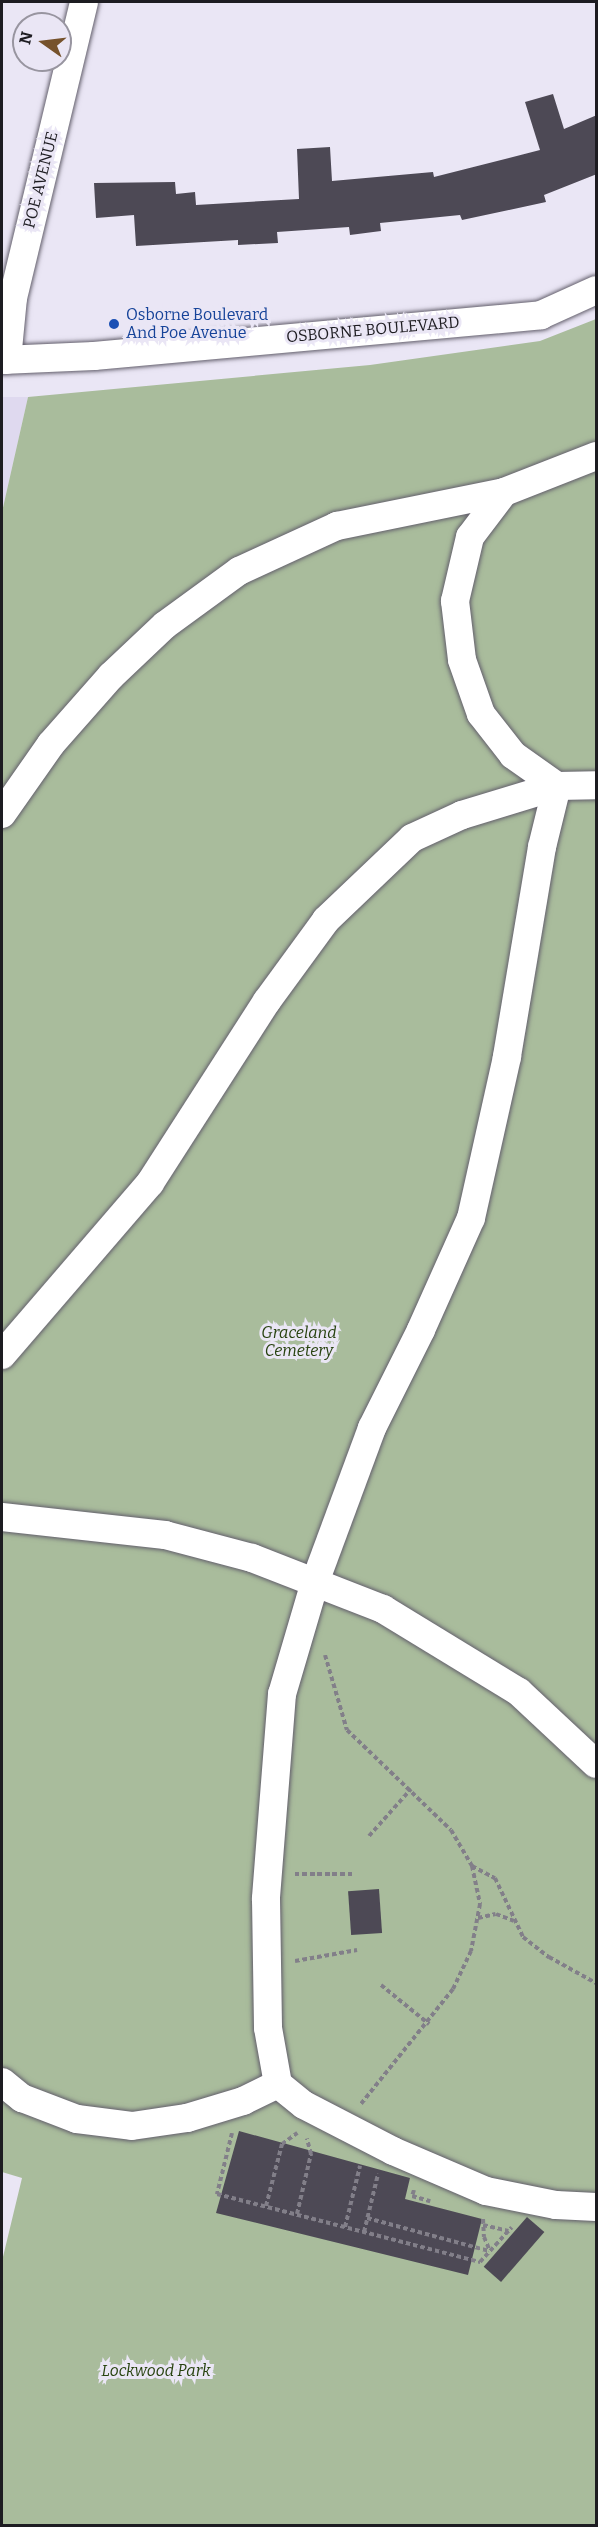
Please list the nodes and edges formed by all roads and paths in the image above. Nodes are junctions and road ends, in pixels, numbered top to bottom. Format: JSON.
{"nodes":[{"id":1,"x":84,"y":2,"type":"edge"},
{"id":2,"x":597,"y":290,"type":"edge"},
{"id":3,"x":4,"y":360,"type":"edge"},
{"id":4,"x":597,"y":456,"type":"edge"},
{"id":5,"x":504,"y":492,"type":"junction"},
{"id":6,"x":597,"y":785,"type":"edge"},
{"id":7,"x":557,"y":786,"type":"junction"},
{"id":8,"x":2,"y":814,"type":"edge"},
{"id":9,"x":2,"y":1355,"type":"edge"},
{"id":10,"x":2,"y":1517,"type":"edge"},
{"id":11,"x":315,"y":1582,"type":"junction"},
{"id":12,"x":303,"y":1619,"type":"junction"},
{"id":13,"x":597,"y":1764,"type":"edge"},
{"id":14,"x":411,"y":1789,"type":"junction"},
{"id":15,"x":369,"y":1836,"type":"dead end"},
{"id":16,"x":472,"y":1866,"type":"junction"},
{"id":17,"x":352,"y":1874,"type":"dead end"},
{"id":18,"x":268,"y":1875,"type":"junction"},
{"id":19,"x":477,"y":1918,"type":"junction"},
{"id":20,"x":515,"y":1921,"type":"junction"},
{"id":21,"x":357,"y":1950,"type":"dead end"},
{"id":22,"x":267,"y":1966,"type":"junction"},
{"id":23,"x":597,"y":1983,"type":"edge"},
{"id":24,"x":381,"y":1985,"type":"dead end"},
{"id":25,"x":429,"y":2024,"type":"junction"},
{"id":26,"x":2,"y":2082,"type":"edge"},
{"id":27,"x":278,"y":2084,"type":"junction"},
{"id":28,"x":229,"y":2105,"type":"junction"},
{"id":29,"x":343,"y":2125,"type":"junction"},
{"id":30,"x":377,"y":2148,"type":"junction"},
{"id":31,"x":266,"y":2206,"type":"junction"},
{"id":32,"x":597,"y":2208,"type":"edge"},
{"id":33,"x":297,"y":2214,"type":"junction"},
{"id":34,"x":367,"y":2218,"type":"junction"},
{"id":35,"x":519,"y":2218,"type":"dead end"},
{"id":36,"x":483,"y":2225,"type":"dead end"},
{"id":37,"x":345,"y":2227,"type":"junction"},
{"id":38,"x":508,"y":2231,"type":"junction"},
{"id":39,"x":364,"y":2232,"type":"junction"},
{"id":40,"x":490,"y":2251,"type":"junction"}],
"edges":[{"from":1,"to":3,"type":"street","name":"POE AVENUE"},
{"from":2,"to":3,"type":"street","name":"OSBORNE BOULEVARD"},
{"from":4,"to":5,"type":"street"},
{"from":5,"to":7,"type":"street"},
{"from":5,"to":8,"type":"street"},
{"from":6,"to":7,"type":"street"},
{"from":7,"to":9,"type":"street"},
{"from":7,"to":11,"type":"street"},
{"from":10,"to":11,"type":"street"},
{"from":11,"to":12,"type":"street"},
{"from":11,"to":13,"type":"street"},
{"from":12,"to":14,"type":"path"},
{"from":12,"to":18,"type":"street"},
{"from":14,"to":15,"type":"path"},
{"from":14,"to":16,"type":"path"},
{"from":16,"to":19,"type":"path"},
{"from":16,"to":20,"type":"path"},
{"from":17,"to":18,"type":"path"},
{"from":18,"to":22,"type":"street"},
{"from":19,"to":20,"type":"path"},
{"from":19,"to":25,"type":"path"},
{"from":20,"to":23,"type":"path"},
{"from":21,"to":22,"type":"path"},
{"from":22,"to":27,"type":"street"},
{"from":24,"to":25,"type":"path"},
{"from":25,"to":29,"type":"path"},
{"from":26,"to":28,"type":"street"},
{"from":27,"to":28,"type":"street"},
{"from":27,"to":29,"type":"street"},
{"from":28,"to":31,"type":"path"},
{"from":29,"to":30,"type":"street"},
{"from":30,"to":32,"type":"street"},
{"from":30,"to":34,"type":"path"},
{"from":30,"to":37,"type":"path"},
{"from":31,"to":33,"type":"path"},
{"from":31,"to":33,"type":"path"},
{"from":33,"to":37,"type":"path"},
{"from":34,"to":39,"type":"path"},
{"from":34,"to":40,"type":"path"},
{"from":35,"to":38,"type":"path"},
{"from":36,"to":38,"type":"path"},
{"from":37,"to":39,"type":"path"},
{"from":38,"to":40,"type":"path"},
{"from":39,"to":40,"type":"path"}]}
